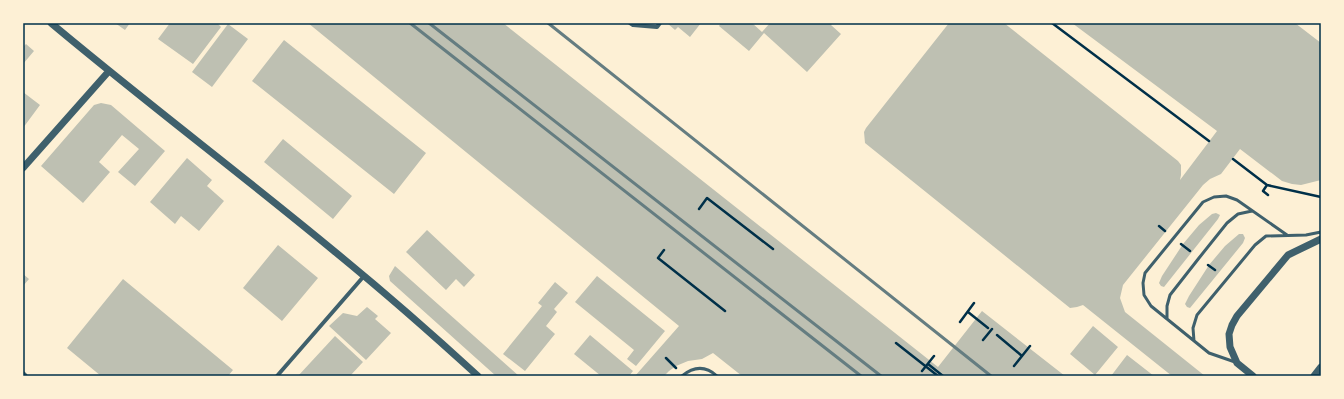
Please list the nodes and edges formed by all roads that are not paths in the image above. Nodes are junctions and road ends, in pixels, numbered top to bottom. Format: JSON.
{"nodes":[{"id":1,"x":51,"y":23,"type":"edge"},
{"id":2,"x":630,"y":23,"type":"edge"},
{"id":3,"x":660,"y":23,"type":"edge"},
{"id":4,"x":109,"y":71,"type":"junction"},
{"id":5,"x":23,"y":168,"type":"edge"},
{"id":6,"x":1252,"y":211,"type":"junction"},
{"id":7,"x":1321,"y":232,"type":"edge"},
{"id":8,"x":1287,"y":235,"type":"junction"},
{"id":9,"x":1321,"y":238,"type":"edge"},
{"id":10,"x":364,"y":276,"type":"junction"},
{"id":11,"x":1167,"y":319,"type":"junction"},
{"id":12,"x":1194,"y":341,"type":"junction"},
{"id":13,"x":1237,"y":363,"type":"junction"},
{"id":14,"x":1321,"y":367,"type":"edge"},
{"id":15,"x":277,"y":376,"type":"edge"},
{"id":16,"x":478,"y":376,"type":"edge"},
{"id":17,"x":682,"y":376,"type":"edge"},
{"id":18,"x":718,"y":376,"type":"edge"},
{"id":19,"x":1253,"y":376,"type":"edge"},
{"id":20,"x":1314,"y":376,"type":"edge"}],
"edges":[{"from":1,"to":4,"type":"street"},
{"from":2,"to":3,"type":"street"},
{"from":4,"to":5,"type":"street"},
{"from":4,"to":10,"type":"street"},
{"from":6,"to":8,"type":"lane"},
{"from":6,"to":11,"type":"lane"},
{"from":6,"to":11,"type":"lane"},
{"from":7,"to":8,"type":"lane"},
{"from":8,"to":12,"type":"lane"},
{"from":9,"to":13,"type":"street"},
{"from":10,"to":15,"type":"street"},
{"from":10,"to":16,"type":"street"},
{"from":11,"to":12,"type":"lane"},
{"from":12,"to":13,"type":"lane"},
{"from":13,"to":19,"type":"street"},
{"from":14,"to":20,"type":"street"},
{"from":17,"to":18,"type":"lane"}]}
